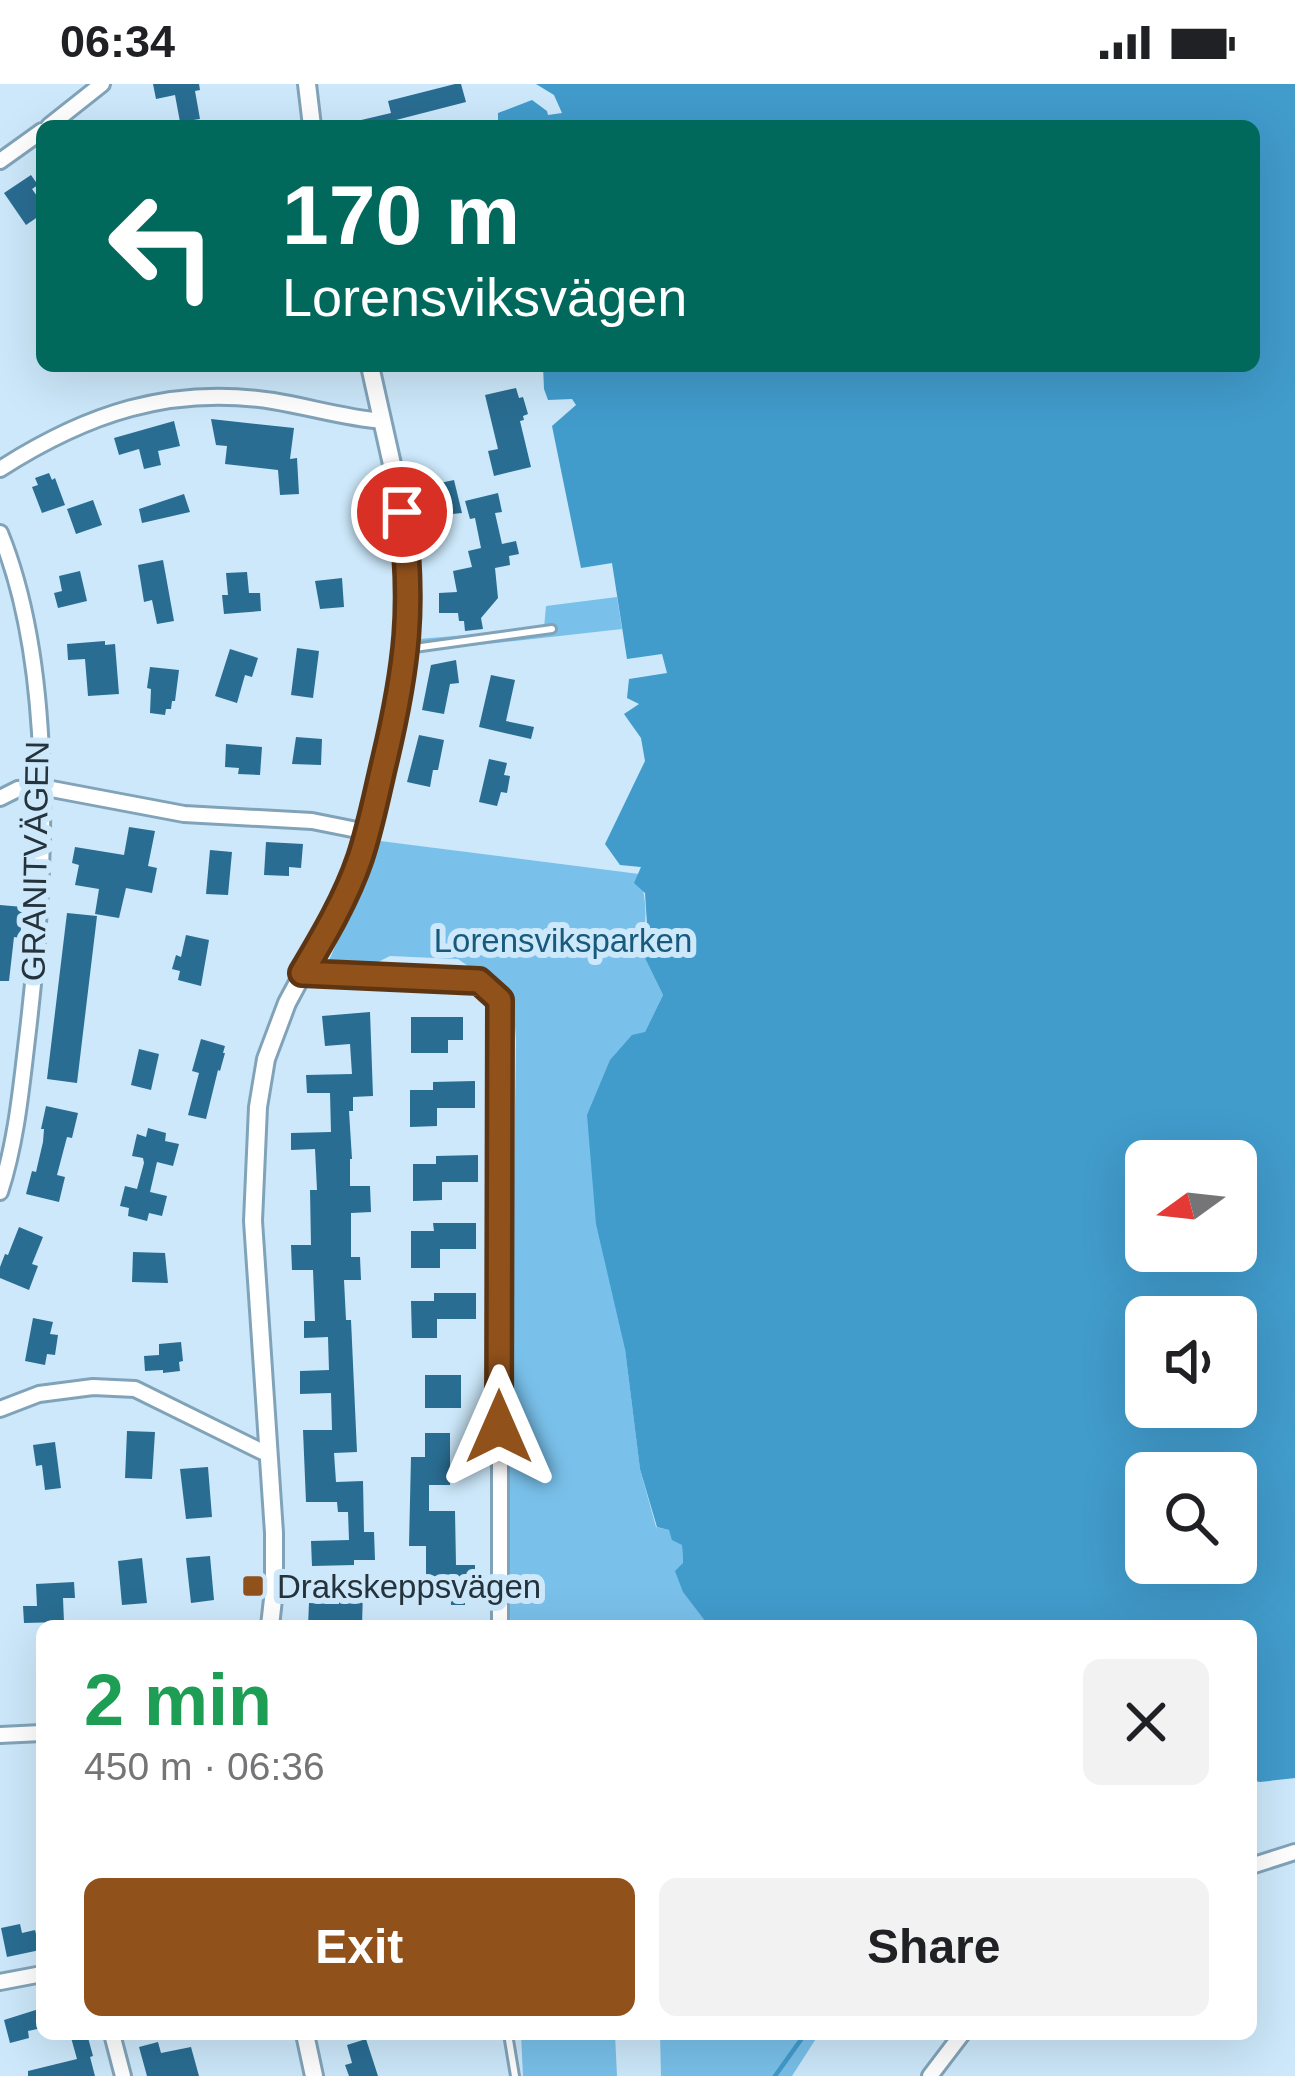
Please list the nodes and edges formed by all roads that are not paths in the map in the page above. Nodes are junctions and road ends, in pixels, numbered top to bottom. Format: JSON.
{"nodes":[{"id":1,"x":102,"y":84,"type":"edge"},
{"id":2,"x":307,"y":84,"type":"edge"},
{"id":3,"x":55,"y":120,"type":"edge"},
{"id":4,"x":311,"y":120,"type":"edge"},
{"id":5,"x":36,"y":135,"type":"edge"},
{"id":6,"x":0,"y":161,"type":"edge"},
{"id":7,"x":371,"y":372,"type":"edge"},
{"id":8,"x":382,"y":422,"type":"junction"},
{"id":9,"x":0,"y":469,"type":"edge"},
{"id":10,"x":0,"y":533,"type":"edge"},
{"id":11,"x":551,"y":628,"type":"dead end"},
{"id":12,"x":407,"y":649,"type":"junction"},
{"id":13,"x":41,"y":787,"type":"junction"},
{"id":14,"x":0,"y":798,"type":"edge"},
{"id":15,"x":368,"y":832,"type":"junction"},
{"id":16,"x":302,"y":973,"type":"junction"},
{"id":17,"x":0,"y":1192,"type":"edge"},
{"id":18,"x":0,"y":1409,"type":"edge"},
{"id":19,"x":267,"y":1454,"type":"junction"},
{"id":20,"x":271,"y":1620,"type":"edge"},
{"id":21,"x":500,"y":1620,"type":"edge"},
{"id":22,"x":36,"y":1733,"type":"edge"},
{"id":23,"x":0,"y":1735,"type":"edge"},
{"id":24,"x":1295,"y":1852,"type":"edge"},
{"id":25,"x":1257,"y":1865,"type":"edge"},
{"id":26,"x":36,"y":1975,"type":"edge"},
{"id":27,"x":0,"y":1982,"type":"edge"},
{"id":28,"x":114,"y":2040,"type":"edge"},
{"id":29,"x":306,"y":2040,"type":"edge"},
{"id":30,"x":509,"y":2040,"type":"edge"},
{"id":31,"x":957,"y":2040,"type":"edge"},
{"id":32,"x":123,"y":2076,"type":"edge"},
{"id":33,"x":314,"y":2076,"type":"edge"},
{"id":34,"x":515,"y":2076,"type":"edge"},
{"id":35,"x":930,"y":2076,"type":"edge"}],
"edges":[{"from":1,"to":3,"type":"street"},
{"from":2,"to":4,"type":"street"},
{"from":5,"to":6,"type":"street"},
{"from":7,"to":8,"type":"street"},
{"from":8,"to":9,"type":"street"},
{"from":8,"to":12,"type":"street"},
{"from":10,"to":13,"type":"street","name":"GRANITVÄGEN"},
{"from":11,"to":12,"type":"lane"},
{"from":12,"to":15,"type":"street"},
{"from":13,"to":14,"type":"street"},
{"from":13,"to":15,"type":"street"},
{"from":13,"to":17,"type":"street","name":"GRANITVÄGEN"},
{"from":15,"to":16,"type":"street"},
{"from":16,"to":19,"type":"street"},
{"from":16,"to":21,"type":"street"},
{"from":18,"to":19,"type":"street"},
{"from":19,"to":20,"type":"street"},
{"from":22,"to":23,"type":"street"},
{"from":24,"to":25,"type":"street"},
{"from":26,"to":27,"type":"street"},
{"from":28,"to":32,"type":"street"},
{"from":29,"to":33,"type":"street"},
{"from":30,"to":34,"type":"lane"},
{"from":31,"to":35,"type":"street"}]}
